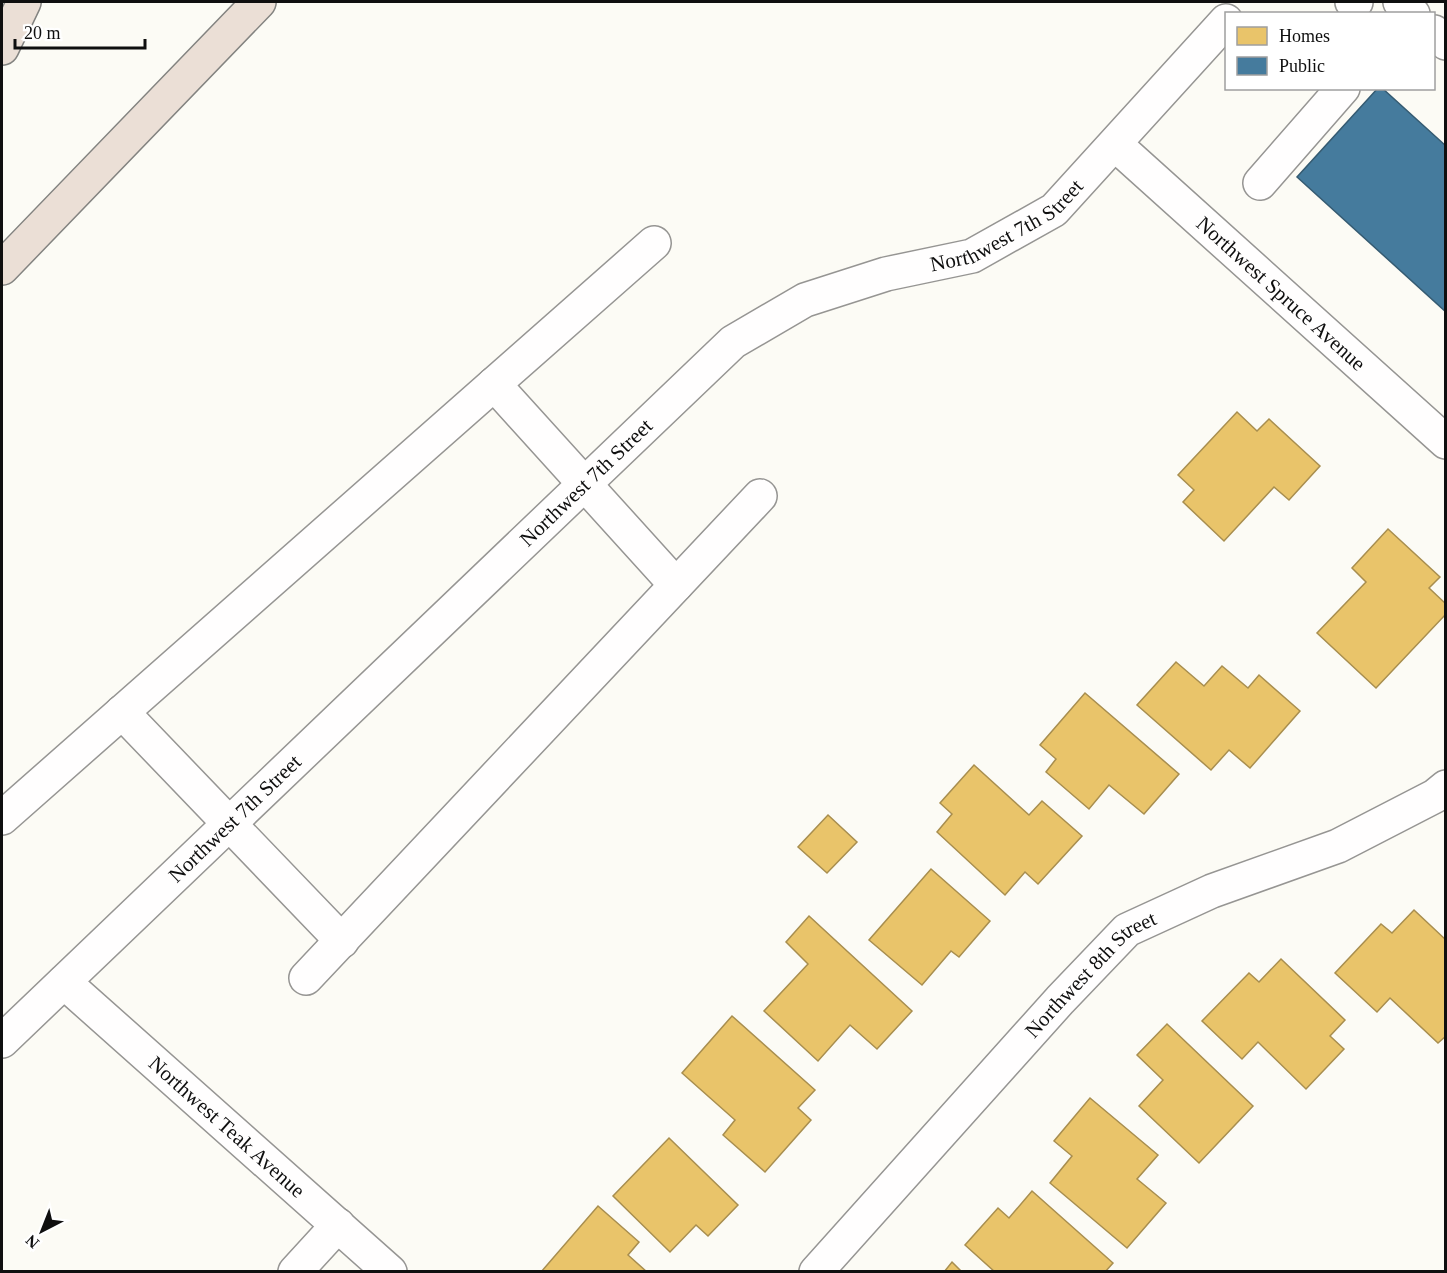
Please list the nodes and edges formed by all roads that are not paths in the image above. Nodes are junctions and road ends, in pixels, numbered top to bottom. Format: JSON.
{"nodes":[{"id":1,"x":24,"y":2,"type":"edge"},
{"id":2,"x":259,"y":2,"type":"edge"},
{"id":3,"x":1225,"y":23,"type":"edge"},
{"id":4,"x":1435,"y":32,"type":"edge"},
{"id":5,"x":1446,"y":43,"type":"edge"},
{"id":6,"x":2,"y":48,"type":"edge"},
{"id":7,"x":1341,"y":90,"type":"edge"},
{"id":8,"x":1116,"y":145,"type":"junction"},
{"id":9,"x":1260,"y":183,"type":"dead end"},
{"id":10,"x":654,"y":243,"type":"dead end"},
{"id":11,"x":2,"y":268,"type":"edge"},
{"id":12,"x":494,"y":384,"type":"junction"},
{"id":13,"x":1446,"y":442,"type":"edge"},
{"id":14,"x":585,"y":484,"type":"junction"},
{"id":15,"x":760,"y":496,"type":"dead end"},
{"id":16,"x":676,"y":585,"type":"junction"},
{"id":17,"x":122,"y":712,"type":"junction"},
{"id":18,"x":1446,"y":786,"type":"edge"},
{"id":19,"x":2,"y":818,"type":"edge"},
{"id":20,"x":229,"y":824,"type":"junction"},
{"id":21,"x":342,"y":941,"type":"junction"},
{"id":22,"x":306,"y":978,"type":"dead end"},
{"id":23,"x":63,"y":982,"type":"junction"},
{"id":24,"x":2,"y":1041,"type":"edge"},
{"id":25,"x":338,"y":1225,"type":"junction"},
{"id":26,"x":295,"y":1272,"type":"edge"},
{"id":27,"x":390,"y":1272,"type":"edge"},
{"id":28,"x":816,"y":1272,"type":"edge"}],
"edges":[{"from":1,"to":6,"type":"highway"},
{"from":2,"to":11,"type":"highway"},
{"from":3,"to":8,"type":"street","name":"Northwest 7th Street"},
{"from":4,"to":5,"type":"street"},
{"from":7,"to":9,"type":"street"},
{"from":8,"to":13,"type":"street","name":"Northwest Spruce Avenue"},
{"from":8,"to":14,"type":"street","name":"Northwest 7th Street"},
{"from":10,"to":12,"type":"street"},
{"from":12,"to":14,"type":"street"},
{"from":12,"to":17,"type":"street"},
{"from":14,"to":16,"type":"street"},
{"from":14,"to":20,"type":"street","name":"Northwest 7th Street"},
{"from":15,"to":16,"type":"street"},
{"from":16,"to":21,"type":"street"},
{"from":17,"to":19,"type":"street"},
{"from":17,"to":20,"type":"street"},
{"from":18,"to":28,"type":"street","name":"Northwest 8th Street"},
{"from":20,"to":21,"type":"street"},
{"from":20,"to":23,"type":"street","name":"Northwest 7th Street"},
{"from":21,"to":22,"type":"street"},
{"from":23,"to":24,"type":"street","name":"Northwest 7th Street"},
{"from":23,"to":25,"type":"street","name":"Northwest Teak Avenue"},
{"from":25,"to":26,"type":"street"},
{"from":25,"to":27,"type":"street","name":"Northwest Teak Avenue"}]}
